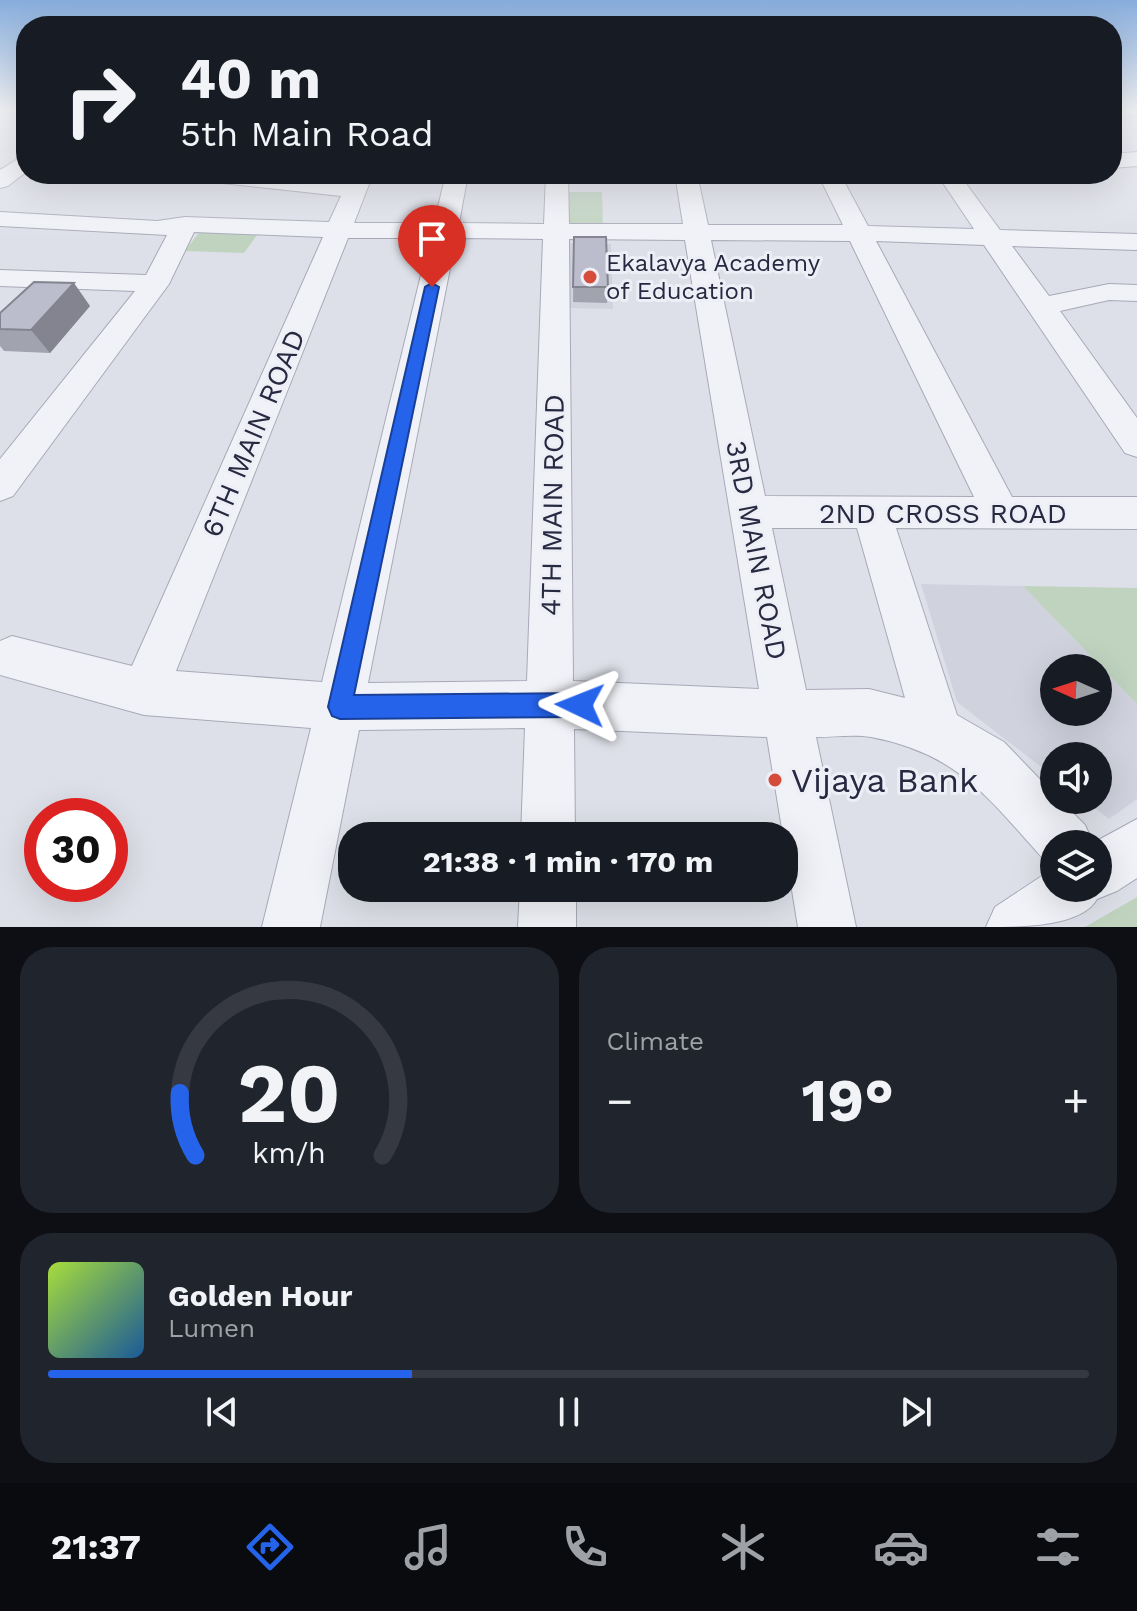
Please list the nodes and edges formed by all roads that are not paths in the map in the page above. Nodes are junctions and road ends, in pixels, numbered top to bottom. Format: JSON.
{"nodes":[{"id":1,"x":16,"y":169,"type":"edge"},
{"id":2,"x":0,"y":181,"type":"edge"},
{"id":3,"x":359,"y":184,"type":"edge"},
{"id":4,"x":455,"y":184,"type":"edge"},
{"id":5,"x":557,"y":184,"type":"edge"},
{"id":6,"x":688,"y":184,"type":"edge"},
{"id":7,"x":834,"y":184,"type":"edge"},
{"id":8,"x":955,"y":184,"type":"edge"},
{"id":9,"x":0,"y":219,"type":"edge"},
{"id":10,"x":185,"y":224,"type":"junction"},
{"id":11,"x":339,"y":230,"type":"junction"},
{"id":12,"x":444,"y":230,"type":"junction"},
{"id":13,"x":555,"y":231,"type":"junction"},
{"id":14,"x":698,"y":232,"type":"junction"},
{"id":15,"x":859,"y":233,"type":"junction"},
{"id":16,"x":991,"y":236,"type":"junction"},
{"id":17,"x":1137,"y":242,"type":"edge"},
{"id":18,"x":12,"y":278,"type":"edge"},
{"id":19,"x":155,"y":284,"type":"junction"},
{"id":20,"x":1137,"y":293,"type":"edge"},
{"id":21,"x":0,"y":302,"type":"edge"},
{"id":22,"x":1040,"y":307,"type":"junction"},
{"id":23,"x":1137,"y":444,"type":"edge"},
{"id":24,"x":0,"y":486,"type":"edge"},
{"id":25,"x":750,"y":512,"type":"junction"},
{"id":26,"x":872,"y":513,"type":"junction"},
{"id":27,"x":1001,"y":513,"type":"junction"},
{"id":28,"x":1137,"y":513,"type":"edge"},
{"id":29,"x":12,"y":658,"type":"dead end"},
{"id":30,"x":144,"y":692,"type":"junction"},
{"id":31,"x":550,"y":704,"type":"junction"},
{"id":32,"x":340,"y":707,"type":"junction"},
{"id":33,"x":787,"y":714,"type":"junction"},
{"id":34,"x":938,"y":731,"type":"junction"},
{"id":35,"x":548,"y":822,"type":"edge"},
{"id":36,"x":1053,"y":830,"type":"edge"},
{"id":37,"x":548,"y":902,"type":"edge"},
{"id":38,"x":1053,"y":902,"type":"edge"},
{"id":39,"x":291,"y":927,"type":"edge"},
{"id":40,"x":547,"y":927,"type":"edge"},
{"id":41,"x":827,"y":927,"type":"edge"},
{"id":42,"x":1015,"y":927,"type":"edge"}],
"edges":[{"from":1,"to":2,"type":"street"},
{"from":3,"to":11,"type":"street","name":"6TH MAIN ROAD"},
{"from":4,"to":12,"type":"street"},
{"from":5,"to":13,"type":"street","name":"4TH MAIN ROAD"},
{"from":6,"to":14,"type":"street","name":"3RD MAIN ROAD"},
{"from":7,"to":15,"type":"street"},
{"from":8,"to":16,"type":"street"},
{"from":9,"to":10,"type":"street"},
{"from":10,"to":11,"type":"street"},
{"from":10,"to":19,"type":"street"},
{"from":11,"to":12,"type":"street"},
{"from":11,"to":30,"type":"street","name":"6TH MAIN ROAD"},
{"from":12,"to":13,"type":"street"},
{"from":12,"to":32,"type":"street"},
{"from":13,"to":14,"type":"street"},
{"from":13,"to":31,"type":"street","name":"4TH MAIN ROAD"},
{"from":14,"to":15,"type":"street"},
{"from":14,"to":25,"type":"street","name":"3RD MAIN ROAD"},
{"from":15,"to":16,"type":"street"},
{"from":15,"to":27,"type":"street"},
{"from":16,"to":17,"type":"street"},
{"from":16,"to":22,"type":"street"},
{"from":18,"to":19,"type":"street"},
{"from":18,"to":21,"type":"street"},
{"from":19,"to":24,"type":"street"},
{"from":20,"to":22,"type":"street"},
{"from":22,"to":23,"type":"street"},
{"from":25,"to":26,"type":"street","name":"2ND CROSS ROAD"},
{"from":25,"to":33,"type":"street","name":"3RD MAIN ROAD"},
{"from":26,"to":27,"type":"street","name":"2ND CROSS ROAD"},
{"from":26,"to":34,"type":"street"},
{"from":27,"to":28,"type":"street","name":"2ND CROSS ROAD"},
{"from":29,"to":30,"type":"street"},
{"from":30,"to":32,"type":"street"},
{"from":31,"to":32,"type":"street"},
{"from":31,"to":33,"type":"street"},
{"from":31,"to":35,"type":"street","name":"4TH MAIN ROAD"},
{"from":32,"to":39,"type":"street"},
{"from":33,"to":34,"type":"street"},
{"from":33,"to":41,"type":"street","name":"3RD MAIN ROAD"},
{"from":34,"to":36,"type":"street"},
{"from":37,"to":40,"type":"street"},
{"from":38,"to":42,"type":"street"}]}
